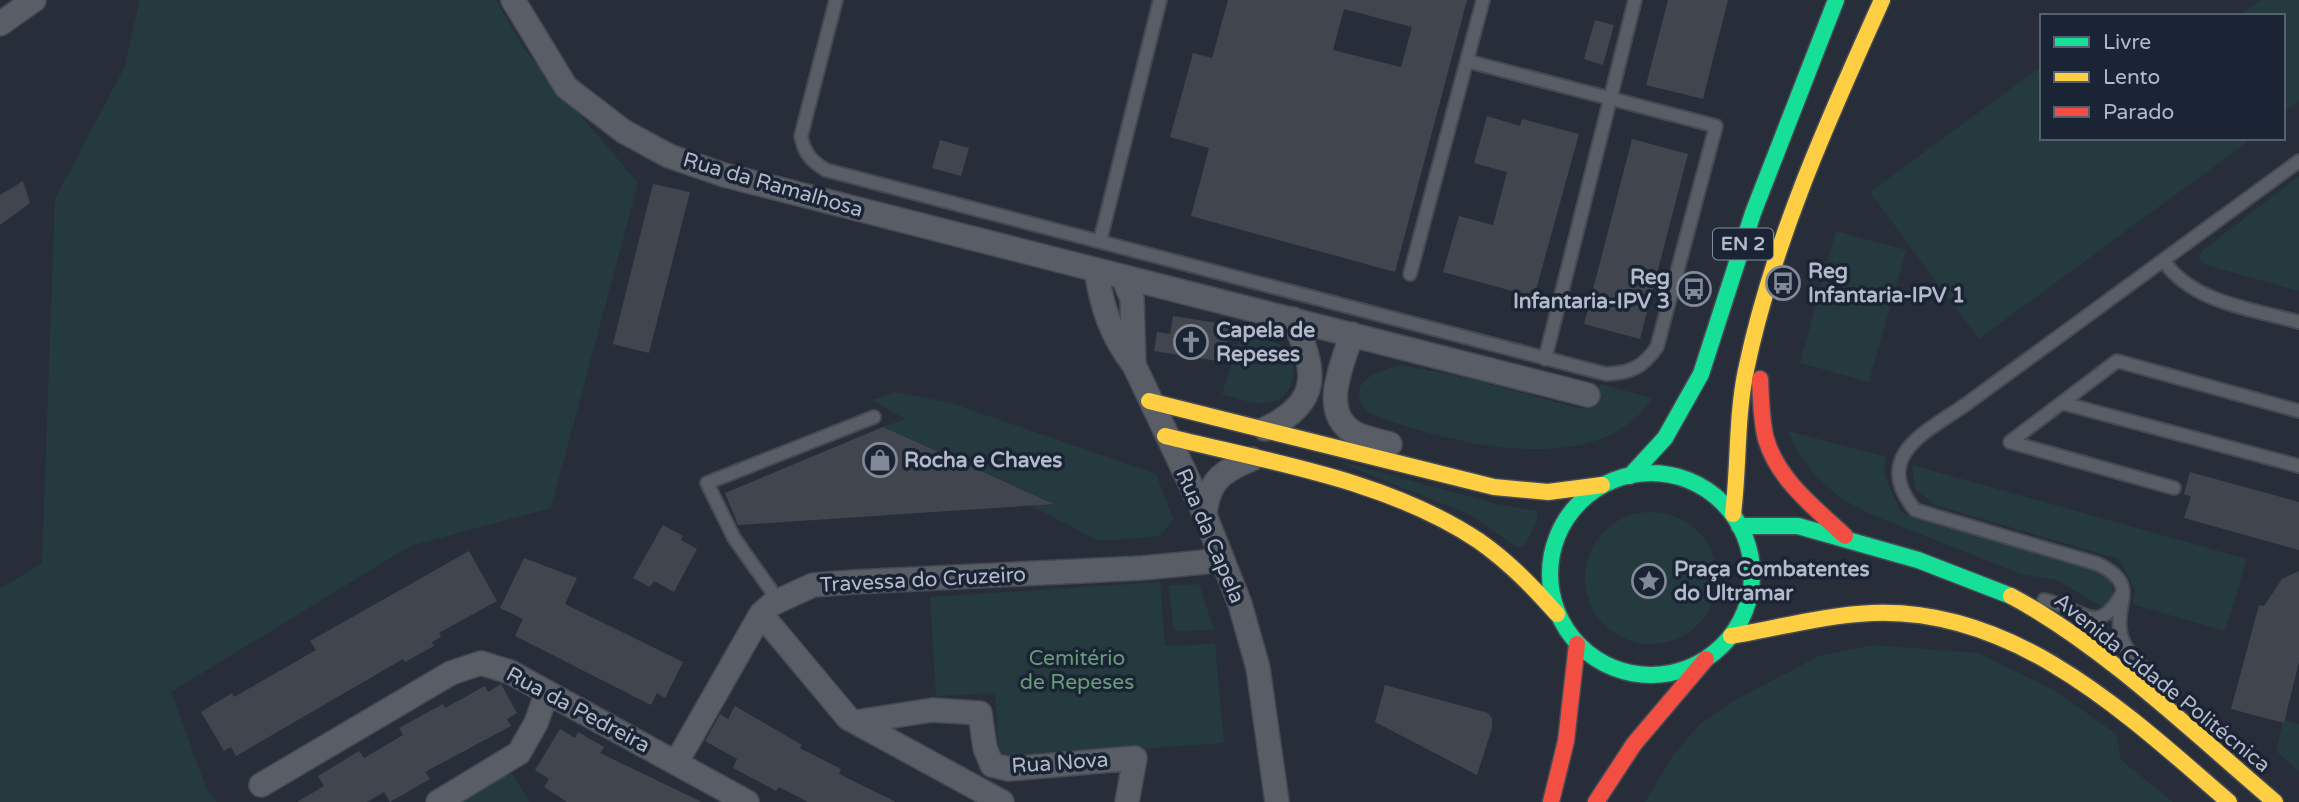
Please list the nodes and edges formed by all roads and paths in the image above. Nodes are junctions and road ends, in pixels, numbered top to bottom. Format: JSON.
{"nodes":[{"id":1,"x":34,"y":0,"type":"edge"},
{"id":2,"x":513,"y":0,"type":"edge"},
{"id":3,"x":836,"y":0,"type":"edge"},
{"id":4,"x":1160,"y":0,"type":"edge"},
{"id":5,"x":1483,"y":0,"type":"edge"},
{"id":6,"x":1635,"y":0,"type":"edge"},
{"id":7,"x":1836,"y":0,"type":"edge"},
{"id":8,"x":1882,"y":0,"type":"edge"},
{"id":9,"x":0,"y":24,"type":"edge"},
{"id":10,"x":1467,"y":61,"type":"junction"},
{"id":11,"x":1610,"y":100,"type":"junction"},
{"id":12,"x":2299,"y":161,"type":"edge"},
{"id":13,"x":1100,"y":241,"type":"junction"},
{"id":14,"x":2163,"y":260,"type":"junction"},
{"id":15,"x":1096,"y":270,"type":"junction"},
{"id":16,"x":1410,"y":274,"type":"dead end"},
{"id":17,"x":1123,"y":277,"type":"junction"},
{"id":18,"x":1293,"y":319,"type":"junction"},
{"id":19,"x":2299,"y":322,"type":"edge"},
{"id":20,"x":1352,"y":334,"type":"junction"},
{"id":21,"x":1752,"y":348,"type":"junction"},
{"id":22,"x":1545,"y":359,"type":"junction"},
{"id":23,"x":1134,"y":365,"type":"junction"},
{"id":24,"x":1588,"y":395,"type":"dead end"},
{"id":25,"x":1149,"y":401,"type":"junction"},
{"id":26,"x":2062,"y":403,"type":"junction"},
{"id":27,"x":2299,"y":411,"type":"edge"},
{"id":28,"x":874,"y":416,"type":"dead end"},
{"id":29,"x":1265,"y":429,"type":"junction"},
{"id":30,"x":1163,"y":431,"type":"junction"},
{"id":31,"x":1336,"y":447,"type":"junction"},
{"id":32,"x":1253,"y":459,"type":"junction"},
{"id":33,"x":2299,"y":466,"type":"edge"},
{"id":34,"x":1630,"y":476,"type":"junction"},
{"id":35,"x":1454,"y":477,"type":"junction"},
{"id":36,"x":1602,"y":485,"type":"junction"},
{"id":37,"x":2174,"y":488,"type":"dead end"},
{"id":38,"x":1205,"y":515,"type":"junction"},
{"id":39,"x":1736,"y":520,"type":"junction"},
{"id":40,"x":1846,"y":537,"type":"junction"},
{"id":41,"x":1221,"y":555,"type":"junction"},
{"id":42,"x":2123,"y":592,"type":"junction"},
{"id":43,"x":2017,"y":599,"type":"junction"},
{"id":44,"x":770,"y":607,"type":"junction"},
{"id":45,"x":1558,"y":615,"type":"junction"},
{"id":46,"x":1731,"y":636,"type":"junction"},
{"id":47,"x":1577,"y":644,"type":"junction"},
{"id":48,"x":1707,"y":659,"type":"junction"},
{"id":49,"x":547,"y":692,"type":"junction"},
{"id":50,"x":856,"y":722,"type":"junction"},
{"id":51,"x":2186,"y":726,"type":"junction"},
{"id":52,"x":676,"y":763,"type":"junction"},
{"id":53,"x":261,"y":785,"type":"dead end"},
{"id":54,"x":438,"y":802,"type":"edge"},
{"id":55,"x":747,"y":802,"type":"edge"},
{"id":56,"x":1002,"y":802,"type":"edge"},
{"id":57,"x":1127,"y":802,"type":"edge"},
{"id":58,"x":1277,"y":802,"type":"edge"},
{"id":59,"x":1551,"y":802,"type":"edge"},
{"id":60,"x":1596,"y":802,"type":"edge"},
{"id":61,"x":2229,"y":802,"type":"edge"},
{"id":62,"x":2275,"y":802,"type":"edge"}],
"edges":[{"from":1,"to":9,"type":"street"},
{"from":2,"to":15,"type":"street","name":"Rua da Ramalhosa"},
{"from":3,"to":13,"type":"lane"},
{"from":4,"to":13,"type":"lane"},
{"from":5,"to":10,"type":"lane"},
{"from":6,"to":11,"type":"lane"},
{"from":7,"to":34,"type":"main road","number":"EN 2"},
{"from":8,"to":21,"type":"main road","number":"EN 2"},
{"from":10,"to":11,"type":"lane"},
{"from":10,"to":16,"type":"lane"},
{"from":11,"to":22,"type":"lane"},
{"from":11,"to":22,"type":"lane"},
{"from":12,"to":14,"type":"lane"},
{"from":13,"to":22,"type":"lane"},
{"from":14,"to":19,"type":"lane"},
{"from":14,"to":42,"type":"lane"},
{"from":15,"to":17,"type":"street","name":"Rua da Ramalhosa"},
{"from":15,"to":23,"type":"street"},
{"from":17,"to":18,"type":"street","name":"Rua da Ramalhosa"},
{"from":17,"to":23,"type":"street","name":"Rua da Capela"},
{"from":18,"to":20,"type":"street","name":"Rua da Ramalhosa"},
{"from":18,"to":29,"type":"street"},
{"from":20,"to":24,"type":"street","name":"Rua da Ramalhosa"},
{"from":20,"to":35,"type":"street"},
{"from":21,"to":39,"type":"main road","number":"EN 2"},
{"from":21,"to":40,"type":"main road"},
{"from":23,"to":25,"type":"street","name":"Rua da Capela"},
{"from":25,"to":29,"type":"main road"},
{"from":25,"to":30,"type":"street","name":"Rua da Capela"},
{"from":26,"to":27,"type":"lane"},
{"from":26,"to":33,"type":"lane"},
{"from":26,"to":37,"type":"lane"},
{"from":28,"to":44,"type":"lane"},
{"from":29,"to":31,"type":"main road"},
{"from":30,"to":31,"type":"street"},
{"from":30,"to":32,"type":"main road"},
{"from":30,"to":38,"type":"street","name":"Rua da Capela"},
{"from":31,"to":35,"type":"main road"},
{"from":32,"to":38,"type":"street"},
{"from":32,"to":45,"type":"main road"},
{"from":34,"to":36,"type":"main road","number":"EN 2"},
{"from":34,"to":39,"type":"main road","number":"EN 2"},
{"from":35,"to":36,"type":"main road"},
{"from":36,"to":45,"type":"main road","number":"EN 2"},
{"from":38,"to":41,"type":"street","name":"Rua da Capela"},
{"from":39,"to":40,"type":"main road","name":"Avenida Cidade Politécnica"},
{"from":39,"to":46,"type":"main road","number":"EN 2"},
{"from":40,"to":43,"type":"main road","name":"Avenida Cidade Politécnica"},
{"from":41,"to":44,"type":"street","name":"Travessa do Cruzeiro"},
{"from":41,"to":58,"type":"street","name":"Rua da Capela"},
{"from":42,"to":43,"type":"lane"},
{"from":42,"to":51,"type":"lane"},
{"from":43,"to":51,"type":"main road","name":"Avenida Cidade Politécnica"},
{"from":44,"to":50,"type":"street","name":"Rua Nova"},
{"from":44,"to":52,"type":"street"},
{"from":45,"to":47,"type":"main road","number":"EN 2"},
{"from":46,"to":48,"type":"main road","number":"EN 2"},
{"from":46,"to":61,"type":"main road"},
{"from":47,"to":48,"type":"main road","number":"EN 2"},
{"from":47,"to":59,"type":"main road"},
{"from":48,"to":60,"type":"main road","number":"EN 2"},
{"from":49,"to":52,"type":"street","name":"Rua da Pedreira"},
{"from":49,"to":53,"type":"street","name":"Rua da Pedreira"},
{"from":49,"to":54,"type":"street"},
{"from":50,"to":56,"type":"street","name":"Rua Nova"},
{"from":50,"to":57,"type":"street","name":"Rua Nova"},
{"from":51,"to":62,"type":"main road","name":"Avenida Cidade Politécnica"},
{"from":52,"to":55,"type":"street","name":"Rua da Pedreira"}]}
